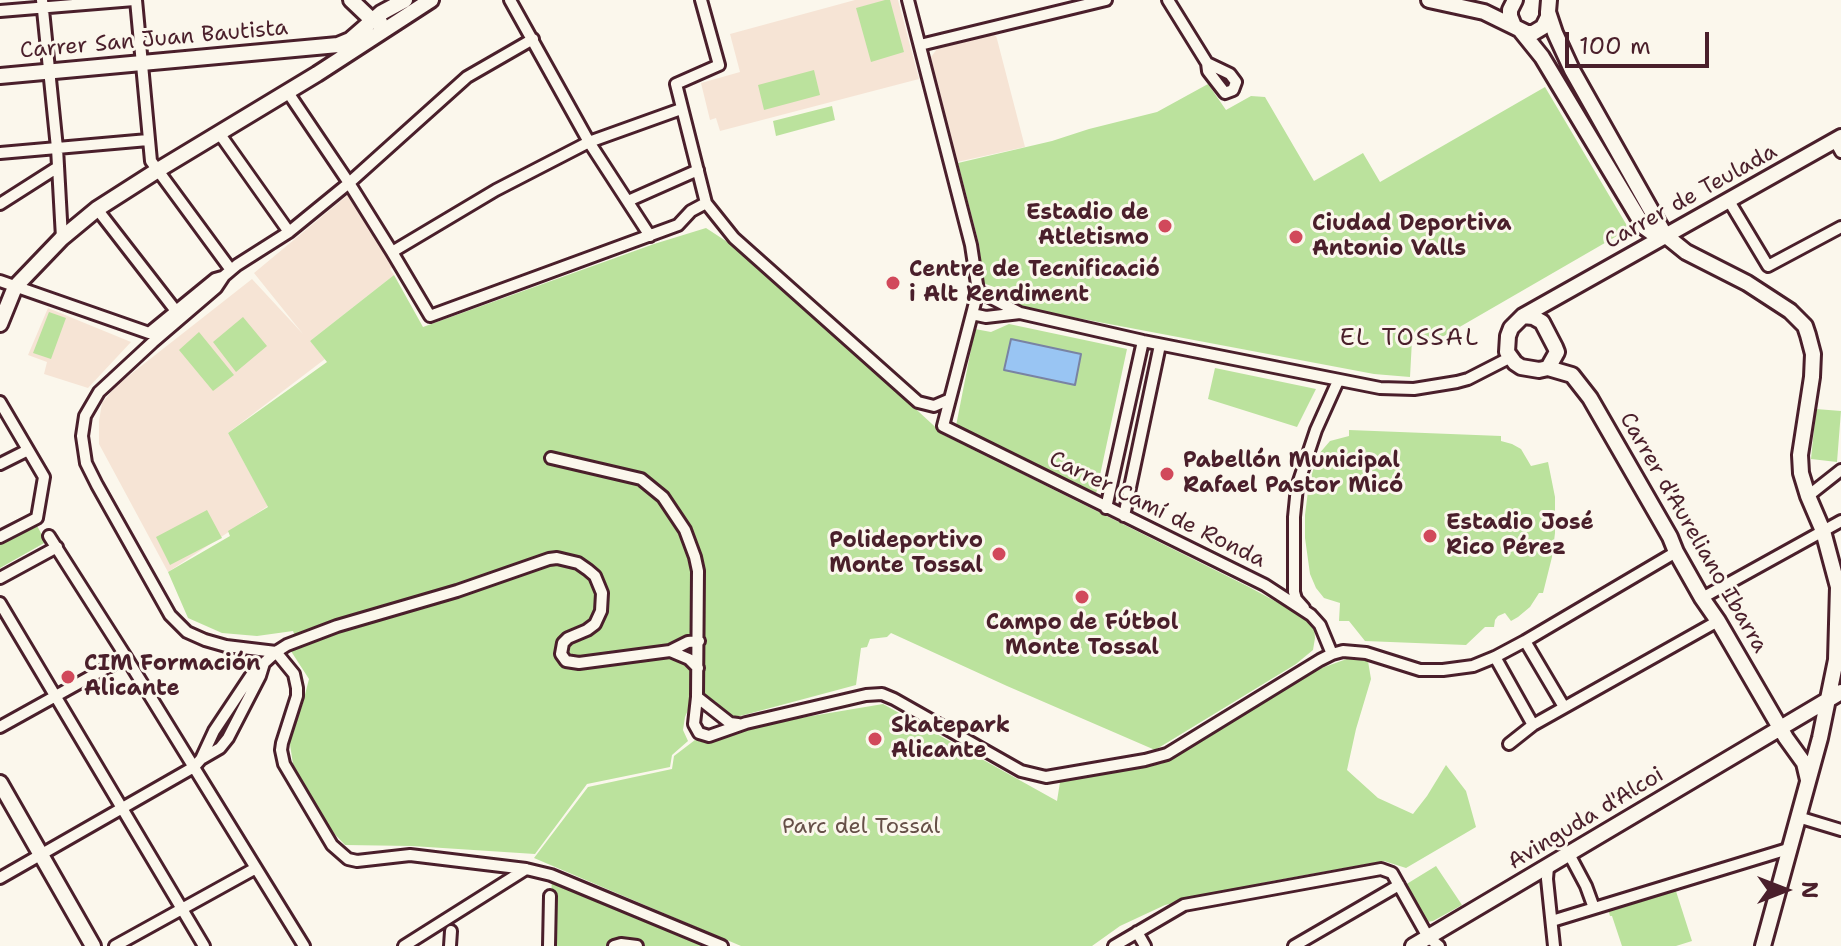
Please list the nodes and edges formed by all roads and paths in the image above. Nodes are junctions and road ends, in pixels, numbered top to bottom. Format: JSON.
{"nodes":[{"id":1,"x":135,"y":0,"type":"edge"},
{"id":2,"x":351,"y":0,"type":"edge"},
{"id":3,"x":365,"y":0,"type":"edge"},
{"id":4,"x":405,"y":0,"type":"edge"},
{"id":5,"x":510,"y":0,"type":"edge"},
{"id":6,"x":701,"y":0,"type":"edge"},
{"id":7,"x":908,"y":0,"type":"edge"},
{"id":8,"x":1106,"y":0,"type":"edge"},
{"id":9,"x":1168,"y":0,"type":"edge"},
{"id":10,"x":1429,"y":0,"type":"edge"},
{"id":11,"x":1515,"y":0,"type":"edge"},
{"id":12,"x":428,"y":2,"type":"edge"},
{"id":13,"x":42,"y":4,"type":"edge"},
{"id":14,"x":1547,"y":4,"type":"edge"},
{"id":15,"x":0,"y":11,"type":"edge"},
{"id":16,"x":381,"y":20,"type":"junction"},
{"id":17,"x":1518,"y":28,"type":"junction"},
{"id":18,"x":533,"y":39,"type":"junction"},
{"id":19,"x":920,"y":45,"type":"junction"},
{"id":20,"x":313,"y":48,"type":"junction"},
{"id":21,"x":1207,"y":63,"type":"dead end"},
{"id":22,"x":143,"y":64,"type":"junction"},
{"id":23,"x":48,"y":72,"type":"junction"},
{"id":24,"x":317,"y":74,"type":"junction"},
{"id":25,"x":0,"y":76,"type":"edge"},
{"id":26,"x":287,"y":91,"type":"junction"},
{"id":27,"x":681,"y":109,"type":"junction"},
{"id":28,"x":219,"y":133,"type":"junction"},
{"id":29,"x":148,"y":140,"type":"junction"},
{"id":30,"x":589,"y":142,"type":"junction"},
{"id":31,"x":1839,"y":143,"type":"edge"},
{"id":32,"x":57,"y":148,"type":"junction"},
{"id":33,"x":0,"y":153,"type":"edge"},
{"id":34,"x":58,"y":167,"type":"junction"},
{"id":35,"x":158,"y":170,"type":"junction"},
{"id":36,"x":698,"y":170,"type":"junction"},
{"id":37,"x":349,"y":183,"type":"junction"},
{"id":38,"x":628,"y":201,"type":"junction"},
{"id":39,"x":1729,"y":201,"type":"junction"},
{"id":40,"x":706,"y":203,"type":"junction"},
{"id":41,"x":0,"y":204,"type":"edge"},
{"id":42,"x":97,"y":209,"type":"junction"},
{"id":43,"x":1635,"y":214,"type":"junction"},
{"id":44,"x":1841,"y":227,"type":"edge"},
{"id":45,"x":289,"y":232,"type":"junction"},
{"id":46,"x":1665,"y":235,"type":"junction"},
{"id":47,"x":650,"y":236,"type":"junction"},
{"id":48,"x":62,"y":238,"type":"junction"},
{"id":49,"x":392,"y":252,"type":"junction"},
{"id":50,"x":1633,"y":254,"type":"junction"},
{"id":51,"x":227,"y":273,"type":"junction"},
{"id":52,"x":0,"y":281,"type":"edge"},
{"id":53,"x":15,"y":287,"type":"junction"},
{"id":54,"x":978,"y":291,"type":"junction"},
{"id":55,"x":1562,"y":295,"type":"junction"},
{"id":56,"x":176,"y":311,"type":"junction"},
{"id":57,"x":1020,"y":313,"type":"junction"},
{"id":58,"x":972,"y":314,"type":"junction"},
{"id":59,"x":1523,"y":316,"type":"junction"},
{"id":60,"x":1542,"y":322,"type":"junction"},
{"id":61,"x":0,"y":324,"type":"edge"},
{"id":62,"x":1143,"y":341,"type":"junction"},
{"id":63,"x":1160,"y":345,"type":"junction"},
{"id":64,"x":1511,"y":357,"type":"junction"},
{"id":65,"x":1548,"y":368,"type":"junction"},
{"id":66,"x":1338,"y":381,"type":"junction"},
{"id":67,"x":948,"y":400,"type":"junction"},
{"id":68,"x":0,"y":402,"type":"edge"},
{"id":69,"x":28,"y":450,"type":"junction"},
{"id":70,"x":551,"y":458,"type":"dead end"},
{"id":71,"x":0,"y":464,"type":"edge"},
{"id":72,"x":1841,"y":470,"type":"edge"},
{"id":73,"x":1808,"y":496,"type":"junction"},
{"id":74,"x":1106,"y":508,"type":"junction"},
{"id":75,"x":1124,"y":516,"type":"junction"},
{"id":76,"x":1841,"y":521,"type":"edge"},
{"id":77,"x":43,"y":527,"type":"junction"},
{"id":78,"x":1823,"y":531,"type":"junction"},
{"id":79,"x":0,"y":537,"type":"edge"},
{"id":80,"x":57,"y":547,"type":"junction"},
{"id":81,"x":1676,"y":552,"type":"junction"},
{"id":82,"x":1294,"y":573,"type":"junction"},
{"id":83,"x":0,"y":578,"type":"edge"},
{"id":84,"x":1265,"y":585,"type":"junction"},
{"id":85,"x":1702,"y":598,"type":"junction"},
{"id":86,"x":0,"y":603,"type":"edge"},
{"id":87,"x":1311,"y":615,"type":"junction"},
{"id":88,"x":1718,"y":621,"type":"junction"},
{"id":89,"x":699,"y":641,"type":"junction"},
{"id":90,"x":1525,"y":641,"type":"junction"},
{"id":91,"x":670,"y":651,"type":"junction"},
{"id":92,"x":276,"y":652,"type":"junction"},
{"id":93,"x":1332,"y":654,"type":"junction"},
{"id":94,"x":126,"y":657,"type":"junction"},
{"id":95,"x":1495,"y":657,"type":"junction"},
{"id":96,"x":698,"y":668,"type":"junction"},
{"id":97,"x":1835,"y":696,"type":"edge"},
{"id":98,"x":57,"y":697,"type":"junction"},
{"id":99,"x":697,"y":697,"type":"junction"},
{"id":100,"x":1564,"y":707,"type":"junction"},
{"id":101,"x":716,"y":712,"type":"junction"},
{"id":102,"x":695,"y":719,"type":"junction"},
{"id":103,"x":740,"y":725,"type":"junction"},
{"id":104,"x":1533,"y":725,"type":"junction"},
{"id":105,"x":0,"y":727,"type":"edge"},
{"id":106,"x":714,"y":734,"type":"junction"},
{"id":107,"x":1786,"y":738,"type":"junction"},
{"id":108,"x":1820,"y":738,"type":"junction"},
{"id":109,"x":1509,"y":744,"type":"dead end"},
{"id":110,"x":197,"y":763,"type":"junction"},
{"id":111,"x":1808,"y":780,"type":"junction"},
{"id":112,"x":0,"y":783,"type":"edge"},
{"id":113,"x":0,"y":800,"type":"edge"},
{"id":114,"x":121,"y":808,"type":"junction"},
{"id":115,"x":1798,"y":817,"type":"junction"},
{"id":116,"x":1841,"y":830,"type":"edge"},
{"id":117,"x":1788,"y":849,"type":"junction"},
{"id":118,"x":1569,"y":854,"type":"junction"},
{"id":119,"x":37,"y":857,"type":"junction"},
{"id":120,"x":1548,"y":867,"type":"junction"},
{"id":121,"x":256,"y":868,"type":"junction"},
{"id":122,"x":526,"y":869,"type":"junction"},
{"id":123,"x":0,"y":878,"type":"edge"},
{"id":124,"x":1399,"y":885,"type":"junction"},
{"id":125,"x":550,"y":896,"type":"dead end"},
{"id":126,"x":1594,"y":908,"type":"junction"},
{"id":127,"x":181,"y":909,"type":"junction"},
{"id":128,"x":1552,"y":921,"type":"junction"},
{"id":129,"x":451,"y":931,"type":"dead end"},
{"id":130,"x":1137,"y":932,"type":"junction"},
{"id":131,"x":1433,"y":942,"type":"edge"},
{"id":132,"x":82,"y":946,"type":"edge"},
{"id":133,"x":93,"y":946,"type":"edge"},
{"id":134,"x":115,"y":946,"type":"edge"},
{"id":135,"x":204,"y":946,"type":"edge"},
{"id":136,"x":304,"y":946,"type":"edge"},
{"id":137,"x":404,"y":946,"type":"edge"},
{"id":138,"x":450,"y":946,"type":"edge"},
{"id":139,"x":549,"y":946,"type":"edge"},
{"id":140,"x":614,"y":946,"type":"edge"},
{"id":141,"x":637,"y":946,"type":"edge"},
{"id":142,"x":722,"y":946,"type":"edge"},
{"id":143,"x":1114,"y":946,"type":"edge"},
{"id":144,"x":1145,"y":946,"type":"edge"},
{"id":145,"x":1294,"y":946,"type":"edge"},
{"id":146,"x":1413,"y":946,"type":"edge"},
{"id":147,"x":1554,"y":946,"type":"edge"},
{"id":148,"x":1763,"y":946,"type":"edge"}],
"edges":[{"from":1,"to":13,"type":"street"},
{"from":1,"to":22,"type":"street"},
{"from":2,"to":16,"type":"street"},
{"from":3,"to":16,"type":"street"},
{"from":4,"to":16,"type":"street"},
{"from":5,"to":18,"type":"street"},
{"from":6,"to":27,"type":"street"},
{"from":7,"to":19,"type":"street"},
{"from":8,"to":19,"type":"street"},
{"from":9,"to":21,"type":"street"},
{"from":10,"to":17,"type":"street"},
{"from":11,"to":17,"type":"street"},
{"from":12,"to":16,"type":"street"},
{"from":13,"to":15,"type":"street"},
{"from":13,"to":23,"type":"street"},
{"from":14,"to":17,"type":"street"},
{"from":14,"to":46,"type":"street"},
{"from":16,"to":20,"type":"street","name":"Carrer San Juan Bautista"},
{"from":16,"to":24,"type":"street"},
{"from":17,"to":43,"type":"street"},
{"from":18,"to":30,"type":"street"},
{"from":18,"to":37,"type":"street"},
{"from":19,"to":54,"type":"street"},
{"from":20,"to":22,"type":"street","name":"Carrer San Juan Bautista"},
{"from":20,"to":24,"type":"street"},
{"from":22,"to":23,"type":"street","name":"Carrer San Juan Bautista"},
{"from":22,"to":29,"type":"street"},
{"from":23,"to":25,"type":"street","name":"Carrer San Juan Bautista"},
{"from":23,"to":32,"type":"street"},
{"from":24,"to":26,"type":"street"},
{"from":26,"to":28,"type":"street"},
{"from":26,"to":37,"type":"street"},
{"from":27,"to":30,"type":"street"},
{"from":27,"to":36,"type":"street"},
{"from":28,"to":35,"type":"street"},
{"from":28,"to":45,"type":"street"},
{"from":29,"to":32,"type":"street"},
{"from":29,"to":35,"type":"street"},
{"from":30,"to":38,"type":"street"},
{"from":30,"to":49,"type":"street"},
{"from":31,"to":39,"type":"street","name":"Carrer de Teulada"},
{"from":32,"to":33,"type":"street"},
{"from":32,"to":34,"type":"street"},
{"from":34,"to":41,"type":"street"},
{"from":34,"to":48,"type":"street"},
{"from":35,"to":42,"type":"street"},
{"from":35,"to":51,"type":"street"},
{"from":36,"to":38,"type":"street"},
{"from":36,"to":40,"type":"street"},
{"from":37,"to":45,"type":"street"},
{"from":37,"to":49,"type":"street"},
{"from":38,"to":47,"type":"street"},
{"from":39,"to":44,"type":"street"},
{"from":39,"to":46,"type":"street","name":"Carrer de Teulada"},
{"from":40,"to":47,"type":"street"},
{"from":40,"to":67,"type":"street"},
{"from":42,"to":48,"type":"street"},
{"from":42,"to":56,"type":"street"},
{"from":43,"to":46,"type":"street"},
{"from":43,"to":50,"type":"street"},
{"from":45,"to":51,"type":"street"},
{"from":46,"to":50,"type":"street","name":"Carrer de Teulada"},
{"from":46,"to":73,"type":"street"},
{"from":47,"to":49,"type":"street"},
{"from":48,"to":53,"type":"street"},
{"from":50,"to":55,"type":"street","name":"Carrer de Teulada"},
{"from":51,"to":56,"type":"street"},
{"from":51,"to":92,"type":"street"},
{"from":52,"to":53,"type":"street"},
{"from":53,"to":56,"type":"street"},
{"from":53,"to":61,"type":"street"},
{"from":54,"to":57,"type":"street"},
{"from":54,"to":58,"type":"street"},
{"from":55,"to":59,"type":"street","name":"Carrer de Teulada"},
{"from":55,"to":60,"type":"street","name":"Carrer de Teulada"},
{"from":57,"to":58,"type":"street"},
{"from":57,"to":62,"type":"street"},
{"from":58,"to":67,"type":"street"},
{"from":59,"to":60,"type":"street"},
{"from":59,"to":64,"type":"street"},
{"from":60,"to":65,"type":"street"},
{"from":62,"to":63,"type":"street"},
{"from":62,"to":74,"type":"street"},
{"from":63,"to":66,"type":"street"},
{"from":63,"to":75,"type":"street"},
{"from":64,"to":65,"type":"street"},
{"from":64,"to":66,"type":"street"},
{"from":65,"to":81,"type":"street","name":"Carrer d'Aureliano Ibarra"},
{"from":66,"to":82,"type":"street"},
{"from":67,"to":74,"type":"street","name":"Carrer Camí de Ronda"},
{"from":68,"to":69,"type":"street"},
{"from":69,"to":71,"type":"street"},
{"from":69,"to":77,"type":"street"},
{"from":70,"to":89,"type":"street"},
{"from":72,"to":73,"type":"street"},
{"from":73,"to":78,"type":"street"},
{"from":74,"to":75,"type":"street","name":"Carrer Camí de Ronda"},
{"from":75,"to":84,"type":"street","name":"Carrer Camí de Ronda"},
{"from":76,"to":78,"type":"street"},
{"from":77,"to":79,"type":"street"},
{"from":77,"to":80,"type":"street"},
{"from":78,"to":85,"type":"street"},
{"from":78,"to":97,"type":"street"},
{"from":80,"to":83,"type":"street"},
{"from":80,"to":94,"type":"street"},
{"from":81,"to":85,"type":"street","name":"Carrer d'Aureliano Ibarra"},
{"from":81,"to":90,"type":"street"},
{"from":82,"to":84,"type":"street"},
{"from":82,"to":87,"type":"street"},
{"from":84,"to":87,"type":"street","name":"Carrer Camí de Ronda"},
{"from":85,"to":88,"type":"street","name":"Carrer d'Aureliano Ibarra"},
{"from":86,"to":98,"type":"street"},
{"from":87,"to":93,"type":"street","name":"Carrer Camí de Ronda"},
{"from":88,"to":100,"type":"street"},
{"from":88,"to":107,"type":"street","name":"Carrer d'Aureliano Ibarra"},
{"from":89,"to":91,"type":"street"},
{"from":89,"to":96,"type":"street"},
{"from":90,"to":95,"type":"street"},
{"from":90,"to":100,"type":"street"},
{"from":91,"to":92,"type":"street"},
{"from":91,"to":96,"type":"street"},
{"from":92,"to":110,"type":"street"},
{"from":92,"to":122,"type":"street"},
{"from":93,"to":95,"type":"street"},
{"from":93,"to":103,"type":"street"},
{"from":94,"to":98,"type":"street"},
{"from":94,"to":110,"type":"street"},
{"from":95,"to":104,"type":"street"},
{"from":96,"to":99,"type":"street"},
{"from":97,"to":107,"type":"street"},
{"from":97,"to":108,"type":"street"},
{"from":98,"to":105,"type":"street"},
{"from":98,"to":114,"type":"street"},
{"from":99,"to":101,"type":"street"},
{"from":99,"to":102,"type":"street"},
{"from":100,"to":104,"type":"street"},
{"from":101,"to":102,"type":"street"},
{"from":101,"to":103,"type":"street"},
{"from":101,"to":106,"type":"street"},
{"from":102,"to":106,"type":"street"},
{"from":103,"to":106,"type":"street"},
{"from":104,"to":109,"type":"street"},
{"from":107,"to":108,"type":"street"},
{"from":107,"to":111,"type":"street","name":"Carrer d'Aureliano Ibarra"},
{"from":107,"to":118,"type":"street","name":"Avinguda d'Alcoi"},
{"from":108,"to":111,"type":"street"},
{"from":110,"to":114,"type":"street"},
{"from":110,"to":121,"type":"street"},
{"from":111,"to":115,"type":"street"},
{"from":112,"to":119,"type":"street"},
{"from":113,"to":119,"type":"street"},
{"from":114,"to":119,"type":"street"},
{"from":114,"to":127,"type":"street"},
{"from":115,"to":116,"type":"street"},
{"from":115,"to":117,"type":"street"},
{"from":117,"to":126,"type":"street"},
{"from":117,"to":148,"type":"street"},
{"from":118,"to":120,"type":"street","name":"Avinguda d'Alcoi"},
{"from":118,"to":126,"type":"street"},
{"from":119,"to":123,"type":"street"},
{"from":119,"to":132,"type":"street"},
{"from":119,"to":133,"type":"street"},
{"from":120,"to":128,"type":"street"},
{"from":120,"to":131,"type":"street","name":"Avinguda d'Alcoi"},
{"from":121,"to":127,"type":"street"},
{"from":121,"to":136,"type":"street"},
{"from":122,"to":137,"type":"street"},
{"from":122,"to":142,"type":"street"},
{"from":124,"to":130,"type":"street"},
{"from":124,"to":131,"type":"street"},
{"from":124,"to":145,"type":"street"},
{"from":125,"to":139,"type":"street"},
{"from":126,"to":128,"type":"street"},
{"from":127,"to":134,"type":"street"},
{"from":127,"to":135,"type":"street"},
{"from":128,"to":147,"type":"street"},
{"from":129,"to":138,"type":"street"},
{"from":130,"to":143,"type":"street"},
{"from":130,"to":144,"type":"street"},
{"from":131,"to":146,"type":"street","name":"Avinguda d'Alcoi"},
{"from":140,"to":141,"type":"street"}]}
